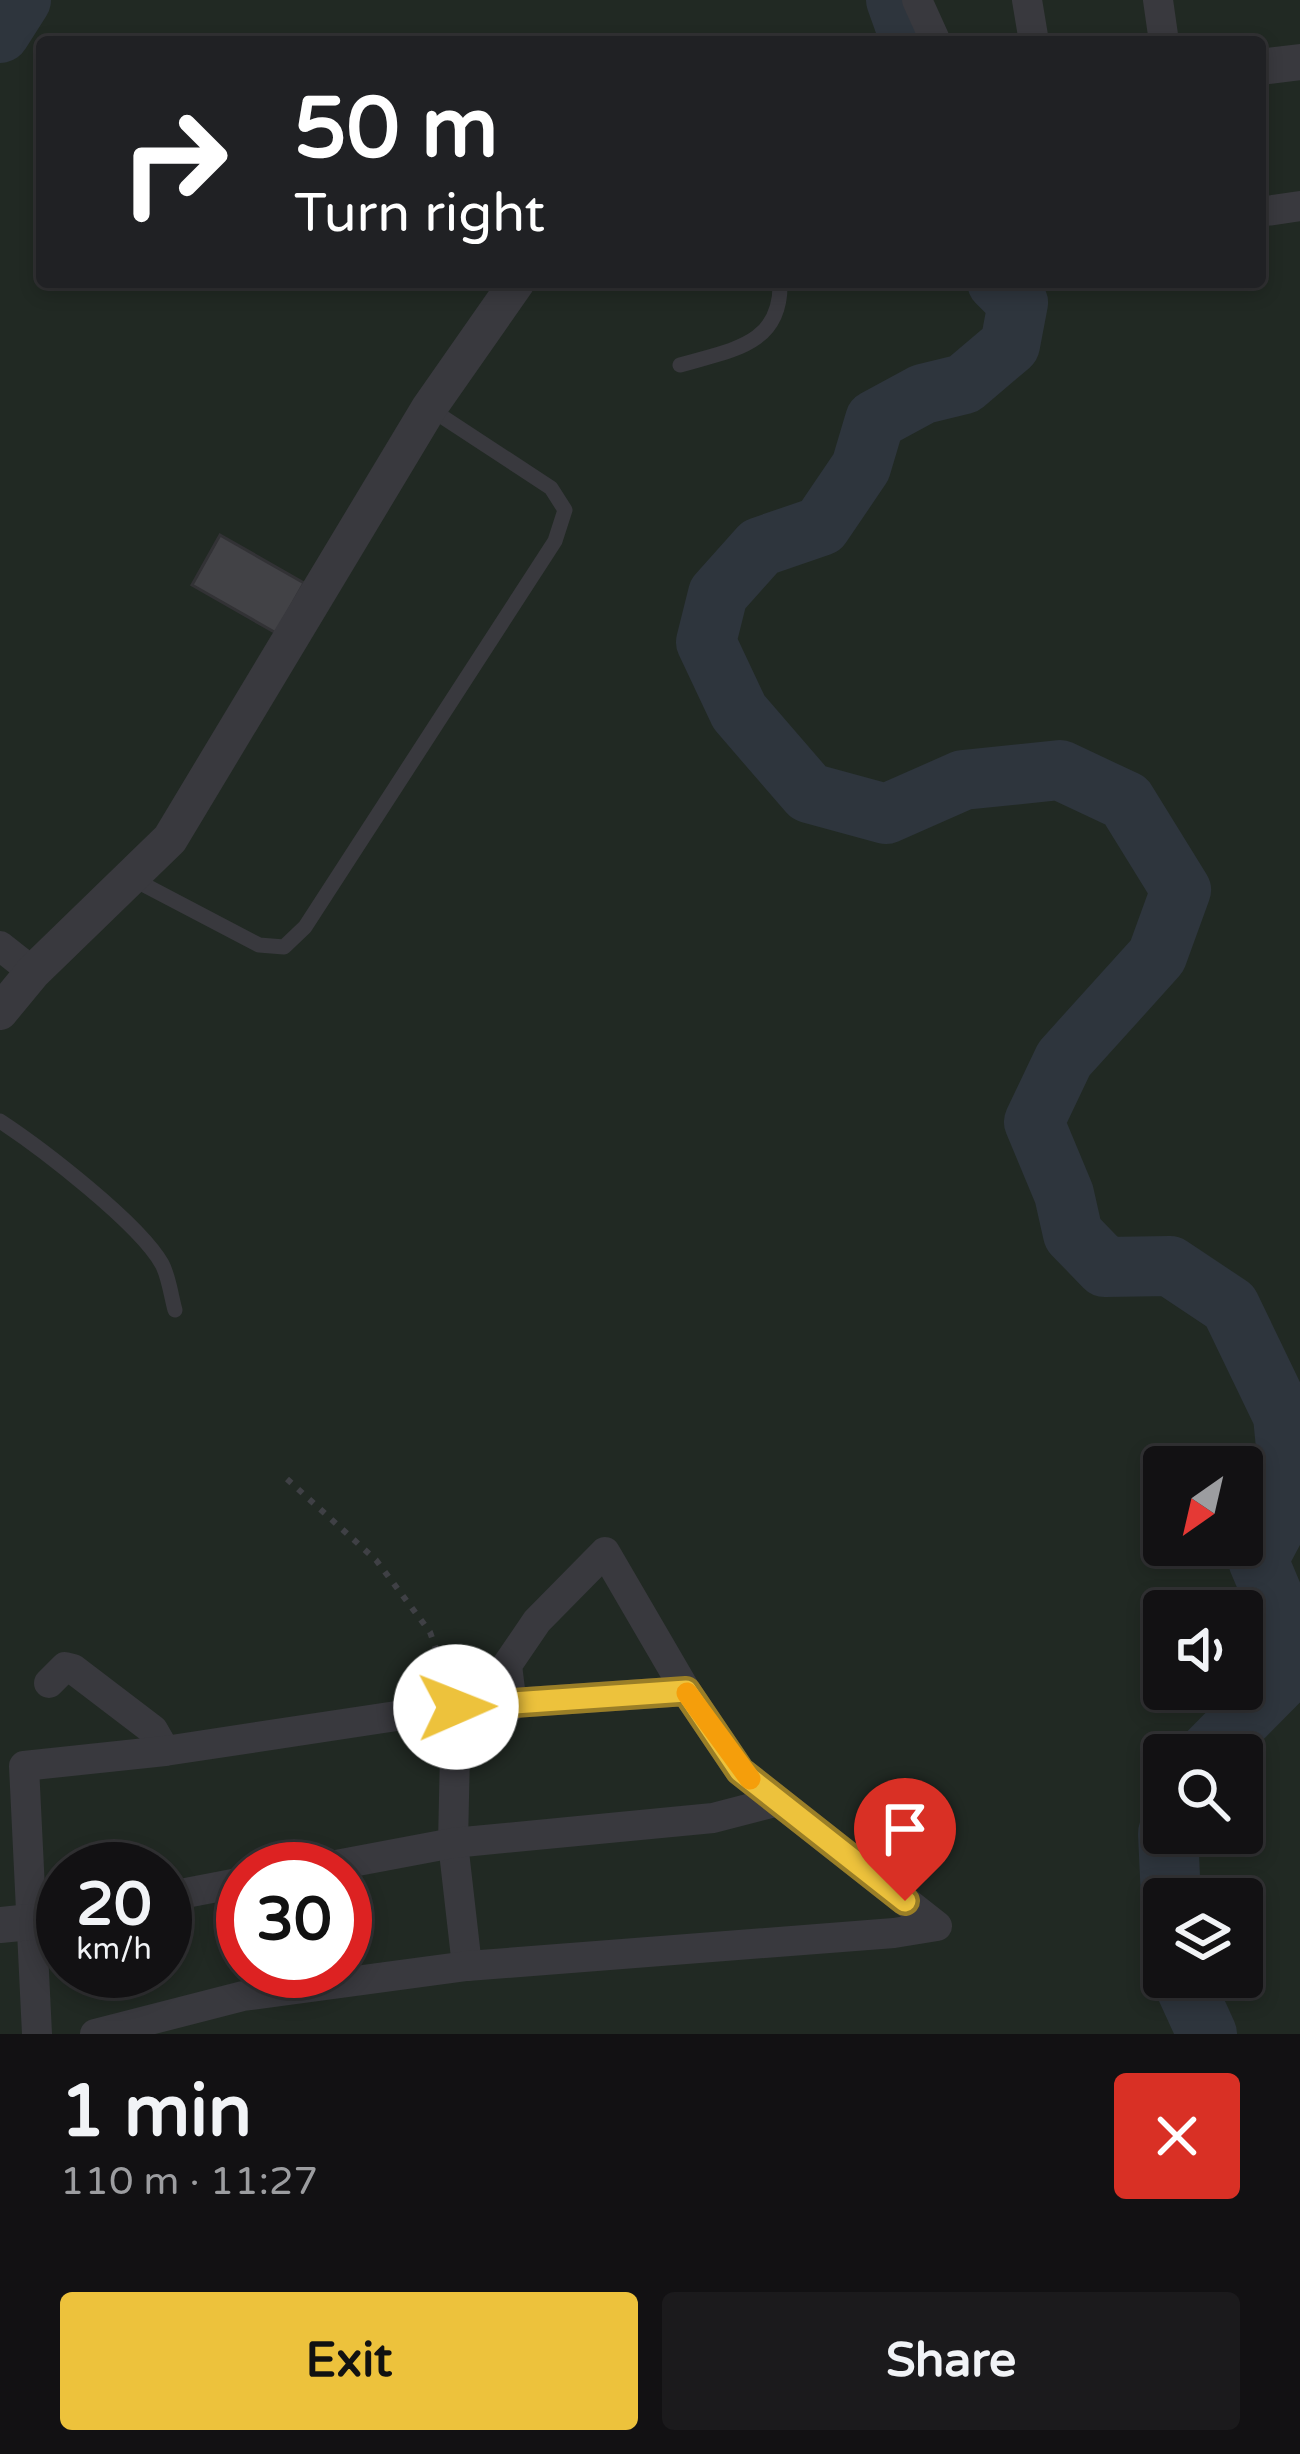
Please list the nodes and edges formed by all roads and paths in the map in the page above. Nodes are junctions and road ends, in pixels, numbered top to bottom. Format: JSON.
{"nodes":[{"id":1,"x":917,"y":0,"type":"edge"},
{"id":2,"x":1027,"y":0,"type":"edge"},
{"id":3,"x":1158,"y":0,"type":"edge"},
{"id":4,"x":933,"y":36,"type":"edge"},
{"id":5,"x":1033,"y":36,"type":"edge"},
{"id":6,"x":1163,"y":36,"type":"edge"},
{"id":7,"x":1300,"y":62,"type":"edge"},
{"id":8,"x":1266,"y":66,"type":"edge"},
{"id":9,"x":1300,"y":206,"type":"edge"},
{"id":10,"x":1266,"y":211,"type":"edge"},
{"id":11,"x":514,"y":288,"type":"edge"},
{"id":12,"x":779,"y":288,"type":"edge"},
{"id":13,"x":680,"y":364,"type":"dead end"},
{"id":14,"x":429,"y":409,"type":"junction"},
{"id":15,"x":130,"y":877,"type":"junction"},
{"id":16,"x":0,"y":946,"type":"edge"},
{"id":17,"x":33,"y":972,"type":"junction"},
{"id":18,"x":0,"y":1012,"type":"edge"},
{"id":19,"x":0,"y":1121,"type":"edge"},
{"id":20,"x":175,"y":1310,"type":"dead end"},
{"id":21,"x":286,"y":1479,"type":"dead end"},
{"id":22,"x":49,"y":1683,"type":"dead end"},
{"id":23,"x":686,"y":1691,"type":"junction"},
{"id":24,"x":512,"y":1706,"type":"junction"},
{"id":25,"x":456,"y":1707,"type":"junction"},
{"id":26,"x":165,"y":1751,"type":"junction"},
{"id":27,"x":776,"y":1802,"type":"junction"},
{"id":28,"x":452,"y":1844,"type":"junction"},
{"id":29,"x":372,"y":1859,"type":"edge"},
{"id":30,"x":31,"y":1921,"type":"edge"},
{"id":31,"x":466,"y":1966,"type":"junction"},
{"id":32,"x":37,"y":2034,"type":"edge"},
{"id":33,"x":95,"y":2034,"type":"edge"}],
"edges":[{"from":1,"to":4,"type":"street"},
{"from":2,"to":5,"type":"street"},
{"from":3,"to":6,"type":"street"},
{"from":7,"to":8,"type":"street"},
{"from":9,"to":10,"type":"street"},
{"from":11,"to":14,"type":"street"},
{"from":12,"to":13,"type":"lane"},
{"from":14,"to":15,"type":"street"},
{"from":14,"to":15,"type":"lane"},
{"from":15,"to":17,"type":"street"},
{"from":16,"to":17,"type":"street"},
{"from":17,"to":18,"type":"street"},
{"from":19,"to":20,"type":"lane"},
{"from":21,"to":25,"type":"path"},
{"from":22,"to":26,"type":"street"},
{"from":23,"to":24,"type":"street"},
{"from":23,"to":24,"type":"street"},
{"from":23,"to":27,"type":"street"},
{"from":24,"to":25,"type":"street"},
{"from":25,"to":26,"type":"street"},
{"from":25,"to":28,"type":"street"},
{"from":26,"to":30,"type":"street"},
{"from":27,"to":28,"type":"street"},
{"from":27,"to":31,"type":"street"},
{"from":28,"to":29,"type":"street"},
{"from":28,"to":31,"type":"street"},
{"from":30,"to":32,"type":"street"},
{"from":31,"to":33,"type":"street"}]}
